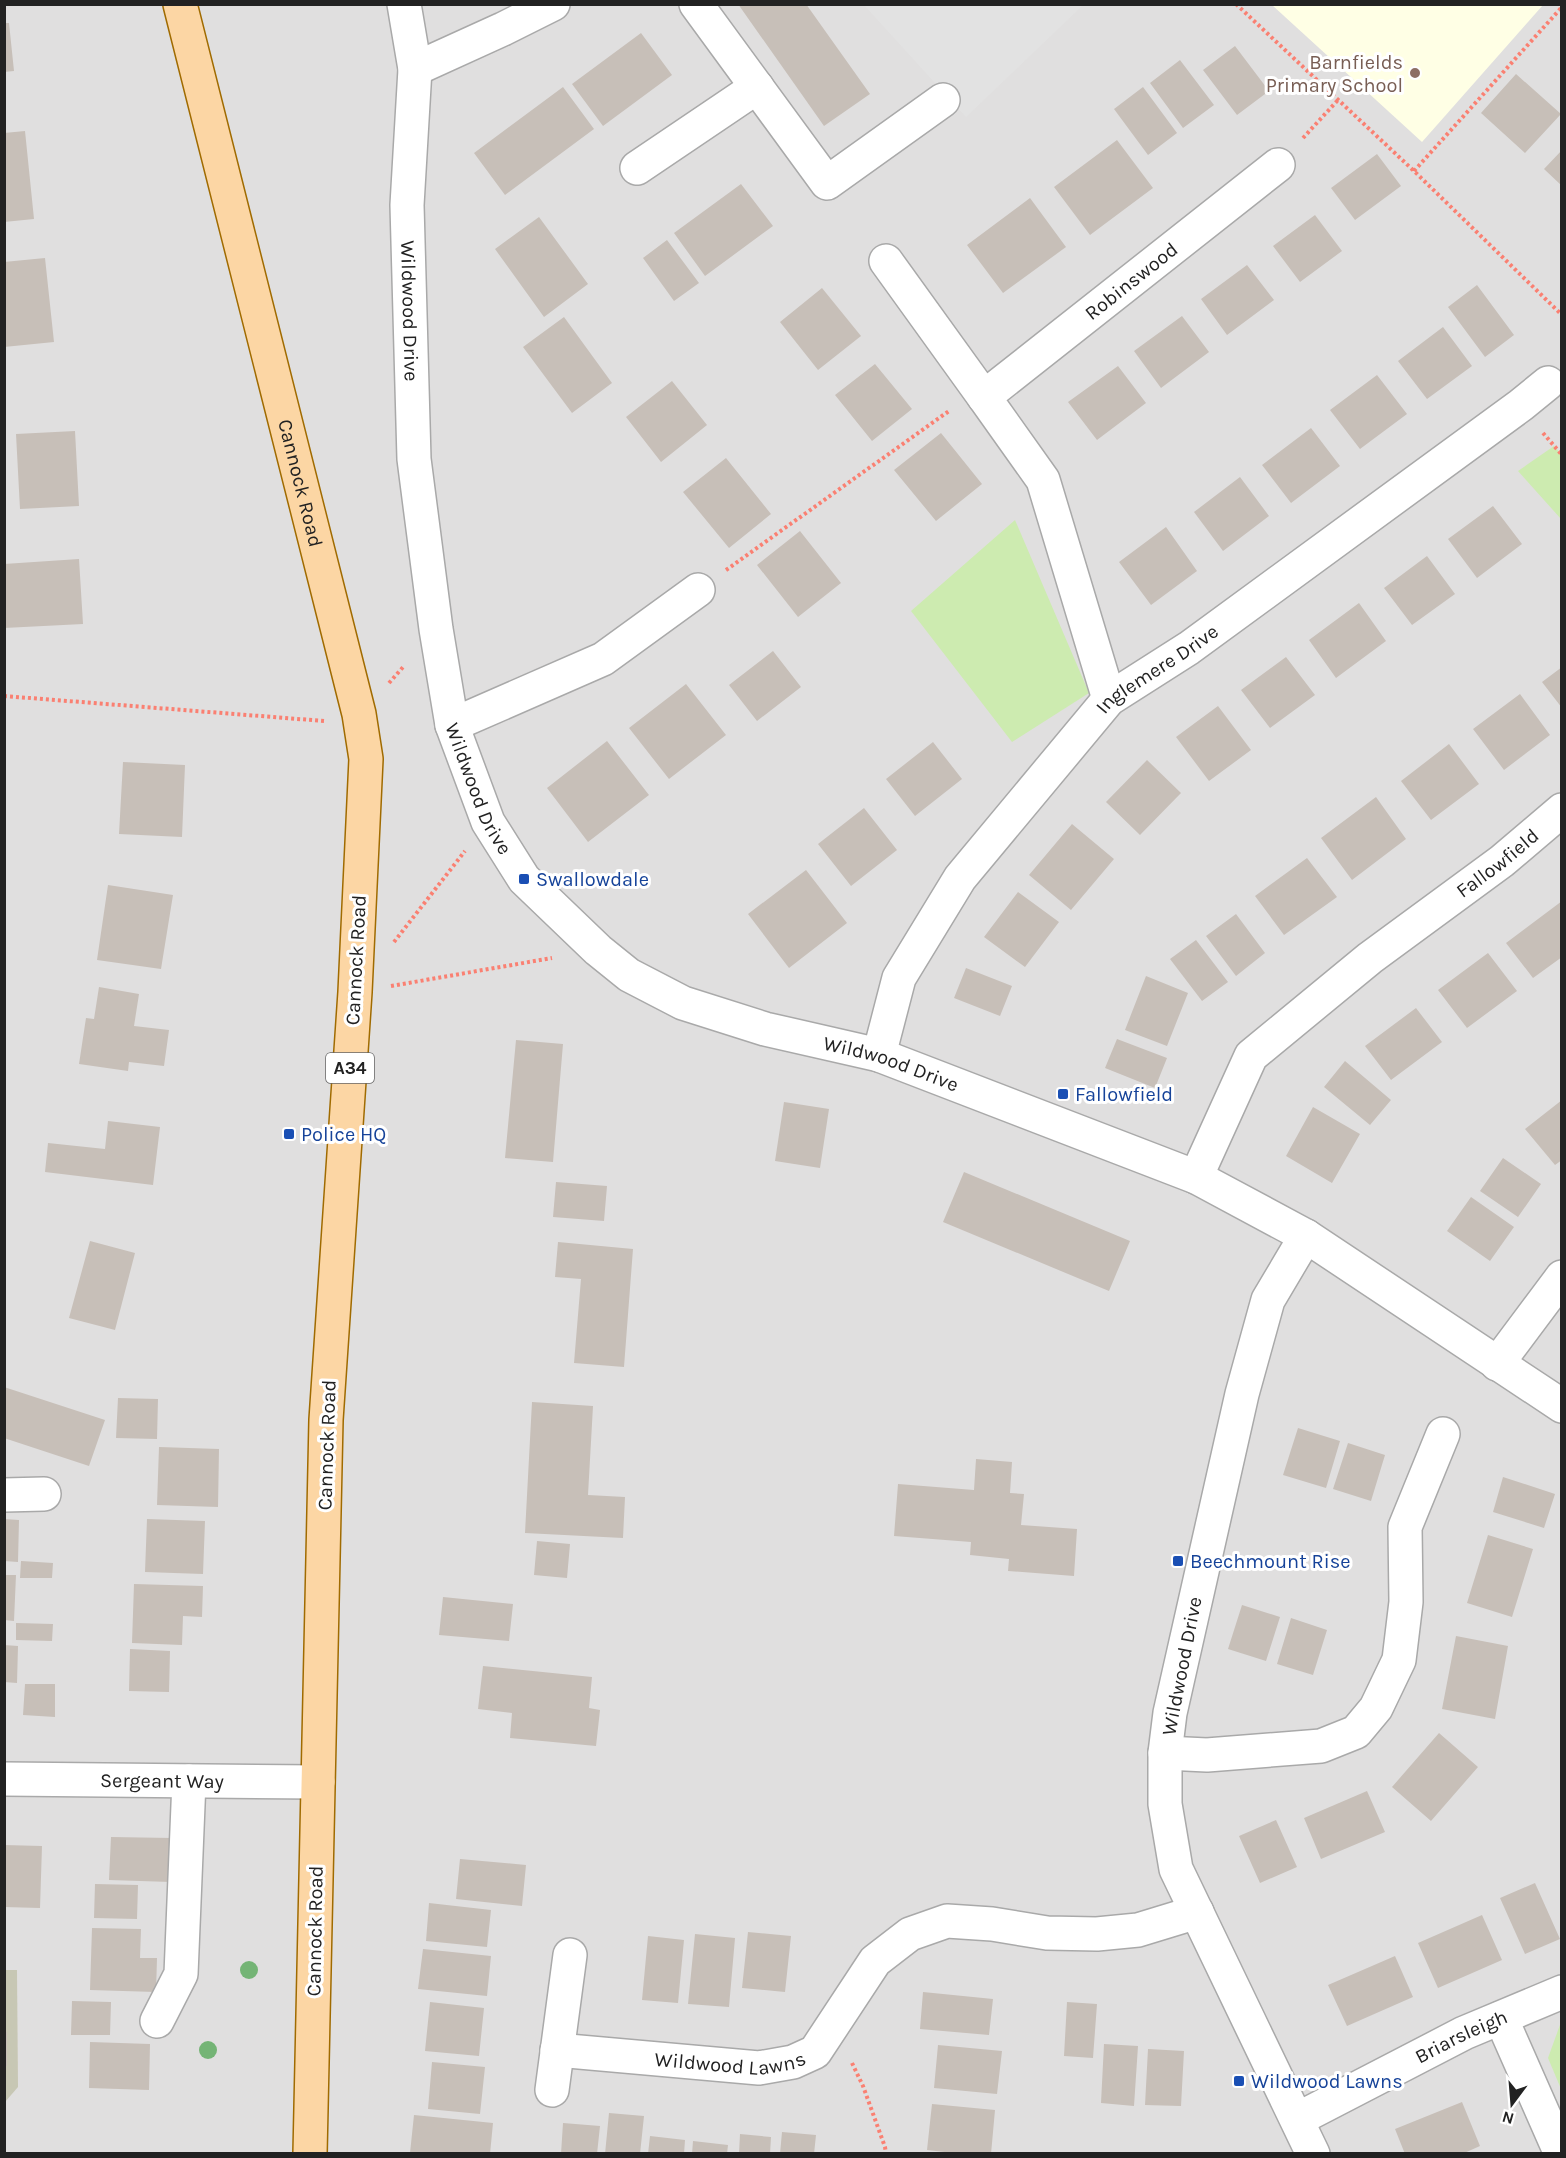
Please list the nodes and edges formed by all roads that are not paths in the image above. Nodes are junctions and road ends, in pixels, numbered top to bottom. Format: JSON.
{"nodes":[{"id":1,"x":180,"y":4,"type":"edge"},
{"id":2,"x":404,"y":4,"type":"edge"},
{"id":3,"x":553,"y":4,"type":"edge"},
{"id":4,"x":696,"y":4,"type":"edge"},
{"id":5,"x":500,"y":17,"type":"edge"},
{"id":6,"x":415,"y":69,"type":"junction"},
{"id":7,"x":757,"y":87,"type":"junction"},
{"id":8,"x":943,"y":100,"type":"dead end"},
{"id":9,"x":1278,"y":165,"type":"road end"},
{"id":10,"x":638,"y":168,"type":"dead end"},
{"id":11,"x":886,"y":261,"type":"dead end"},
{"id":12,"x":1548,"y":383,"type":"dead end"},
{"id":13,"x":982,"y":393,"type":"junction"},
{"id":14,"x":698,"y":590,"type":"road end"},
{"id":15,"x":1109,"y":699,"type":"junction"},
{"id":16,"x":452,"y":726,"type":"junction"},
{"id":17,"x":1562,"y":810,"type":"edge"},
{"id":18,"x":879,"y":1055,"type":"junction"},
{"id":19,"x":1197,"y":1177,"type":"junction"},
{"id":20,"x":1306,"y":1236,"type":"junction"},
{"id":21,"x":1562,"y":1277,"type":"edge"},
{"id":22,"x":1497,"y":1364,"type":"junction"},
{"id":23,"x":1562,"y":1406,"type":"edge"},
{"id":24,"x":1443,"y":1434,"type":"dead end"},
{"id":25,"x":44,"y":1494,"type":"dead end"},
{"id":26,"x":4,"y":1495,"type":"edge"},
{"id":27,"x":1166,"y":1752,"type":"junction"},
{"id":28,"x":4,"y":1779,"type":"edge"},
{"id":29,"x":189,"y":1780,"type":"junction"},
{"id":30,"x":318,"y":1782,"type":"junction"},
{"id":31,"x":1197,"y":1912,"type":"junction"},
{"id":32,"x":570,"y":1955,"type":"dead end"},
{"id":33,"x":1562,"y":1992,"type":"edge"},
{"id":34,"x":1501,"y":2018,"type":"junction"},
{"id":35,"x":157,"y":2021,"type":"dead end"},
{"id":36,"x":557,"y":2050,"type":"junction"},
{"id":37,"x":552,"y":2090,"type":"dead end"},
{"id":38,"x":1298,"y":2118,"type":"junction"},
{"id":39,"x":310,"y":2154,"type":"edge"},
{"id":40,"x":1314,"y":2154,"type":"edge"},
{"id":41,"x":1561,"y":2154,"type":"edge"}],
"edges":[{"from":1,"to":30,"type":"main road","name":"Cannock Road","number":"A34"},
{"from":2,"to":6,"type":"street","name":"Wildwood Drive"},
{"from":3,"to":5,"type":"street"},
{"from":4,"to":7,"type":"street"},
{"from":5,"to":6,"type":"street"},
{"from":6,"to":16,"type":"street","name":"Wildwood Drive"},
{"from":7,"to":8,"type":"street"},
{"from":7,"to":10,"type":"street"},
{"from":9,"to":13,"type":"street","name":"Robinswood"},
{"from":11,"to":13,"type":"street"},
{"from":12,"to":15,"type":"street","name":"Inglemere Drive"},
{"from":13,"to":15,"type":"street"},
{"from":14,"to":16,"type":"street"},
{"from":15,"to":18,"type":"street","name":"Inglemere Drive"},
{"from":16,"to":18,"type":"street","name":"Wildwood Drive"},
{"from":17,"to":19,"type":"street","name":"Fallowfield"},
{"from":18,"to":19,"type":"street","name":"Wildwood Drive"},
{"from":19,"to":20,"type":"street","name":"Wildwood Drive"},
{"from":20,"to":22,"type":"street","name":"Wildwood Drive"},
{"from":20,"to":27,"type":"street","name":"Wildwood Drive"},
{"from":21,"to":22,"type":"street"},
{"from":22,"to":23,"type":"street","name":"Wildwood Drive"},
{"from":24,"to":27,"type":"street"},
{"from":25,"to":26,"type":"street"},
{"from":27,"to":31,"type":"street","name":"Wildwood Drive"},
{"from":28,"to":29,"type":"street","name":"Sergeant Way"},
{"from":29,"to":30,"type":"street","name":"Sergeant Way"},
{"from":29,"to":35,"type":"street"},
{"from":30,"to":39,"type":"main road","name":"Cannock Road","number":"A34"},
{"from":31,"to":36,"type":"street","name":"Wildwood Lawns"},
{"from":31,"to":38,"type":"street","name":"Wildwood Drive"},
{"from":32,"to":36,"type":"street"},
{"from":33,"to":34,"type":"street","name":"Briarsleigh"},
{"from":34,"to":38,"type":"street","name":"Briarsleigh"},
{"from":34,"to":41,"type":"street"},
{"from":36,"to":37,"type":"street"},
{"from":38,"to":40,"type":"street","name":"Wildwood Drive"}]}
